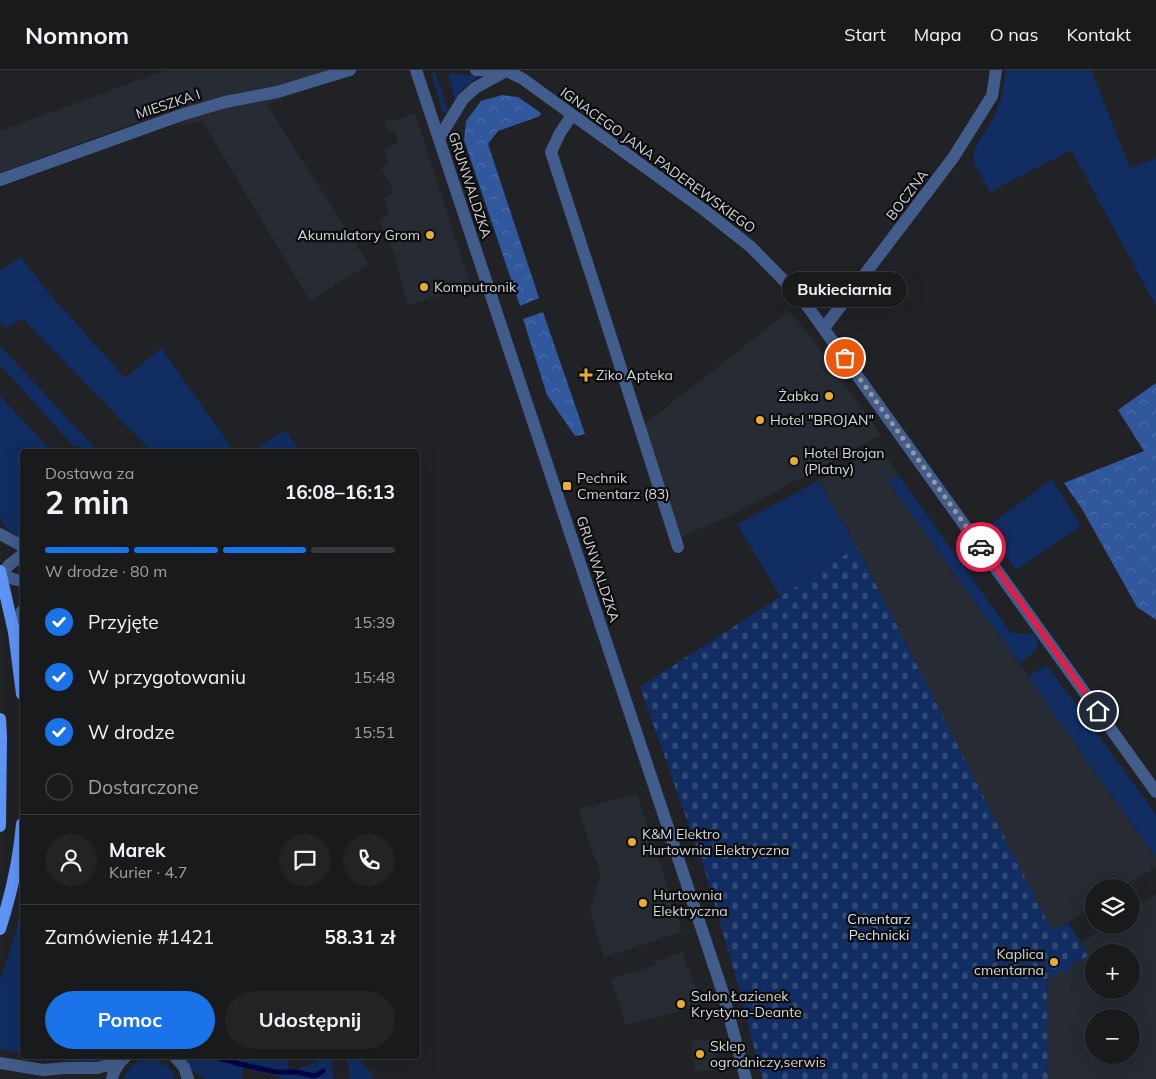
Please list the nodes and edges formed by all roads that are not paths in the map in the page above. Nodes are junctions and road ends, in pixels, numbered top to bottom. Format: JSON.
{"nodes":[{"id":1,"x":350,"y":70,"type":"edge"},
{"id":2,"x":416,"y":70,"type":"edge"},
{"id":3,"x":476,"y":70,"type":"edge"},
{"id":4,"x":505,"y":70,"type":"edge"},
{"id":5,"x":996,"y":70,"type":"edge"},
{"id":6,"x":572,"y":115,"type":"junction"},
{"id":7,"x":439,"y":138,"type":"junction"},
{"id":8,"x":0,"y":180,"type":"edge"},
{"id":9,"x":824,"y":328,"type":"junction"},
{"id":10,"x":0,"y":534,"type":"edge"},
{"id":11,"x":20,"y":545,"type":"edge"},
{"id":12,"x":678,"y":547,"type":"dead end"},
{"id":13,"x":20,"y":557,"type":"edge"},
{"id":14,"x":0,"y":574,"type":"edge"},
{"id":15,"x":20,"y":581,"type":"edge"},
{"id":16,"x":20,"y":616,"type":"edge"},
{"id":17,"x":14,"y":632,"type":"junction"},
{"id":18,"x":20,"y":678,"type":"edge"},
{"id":19,"x":0,"y":719,"type":"edge"},
{"id":20,"x":1156,"y":792,"type":"edge"},
{"id":21,"x":0,"y":826,"type":"edge"},
{"id":22,"x":20,"y":841,"type":"edge"},
{"id":23,"x":0,"y":929,"type":"edge"},
{"id":24,"x":122,"y":1059,"type":"edge"},
{"id":25,"x":177,"y":1059,"type":"edge"},
{"id":26,"x":0,"y":1062,"type":"edge"},
{"id":27,"x":43,"y":1070,"type":"junction"},
{"id":28,"x":190,"y":1077,"type":"edge"},
{"id":29,"x":60,"y":1079,"type":"edge"},
{"id":30,"x":112,"y":1079,"type":"edge"},
{"id":31,"x":746,"y":1079,"type":"edge"}],
"edges":[{"from":1,"to":8,"type":"street","name":"MIESZKA I"},
{"from":2,"to":7,"type":"street","name":"GRUNWALDZKA"},
{"from":3,"to":4,"type":"street","name":"IGNACEGO JANA PADEREWSKIEGO"},
{"from":4,"to":6,"type":"street","name":"IGNACEGO JANA PADEREWSKIEGO"},
{"from":4,"to":7,"type":"street"},
{"from":5,"to":9,"type":"street","name":"BOCZNA"},
{"from":6,"to":9,"type":"street","name":"IGNACEGO JANA PADEREWSKIEGO"},
{"from":6,"to":12,"type":"street"},
{"from":7,"to":31,"type":"street","name":"GRUNWALDZKA"},
{"from":9,"to":20,"type":"street","name":"IGNACEGO JANA PADEREWSKIEGO"},
{"from":10,"to":11,"type":"street"},
{"from":13,"to":14,"type":"street"},
{"from":14,"to":15,"type":"street"},
{"from":14,"to":17,"type":"main road"},
{"from":16,"to":17,"type":"street"},
{"from":17,"to":18,"type":"main road"},
{"from":19,"to":21,"type":"main road"},
{"from":22,"to":23,"type":"main road"},
{"from":24,"to":27,"type":"street"},
{"from":24,"to":30,"type":"street"},
{"from":25,"to":28,"type":"street"},
{"from":26,"to":27,"type":"street"},
{"from":27,"to":29,"type":"street"}]}
